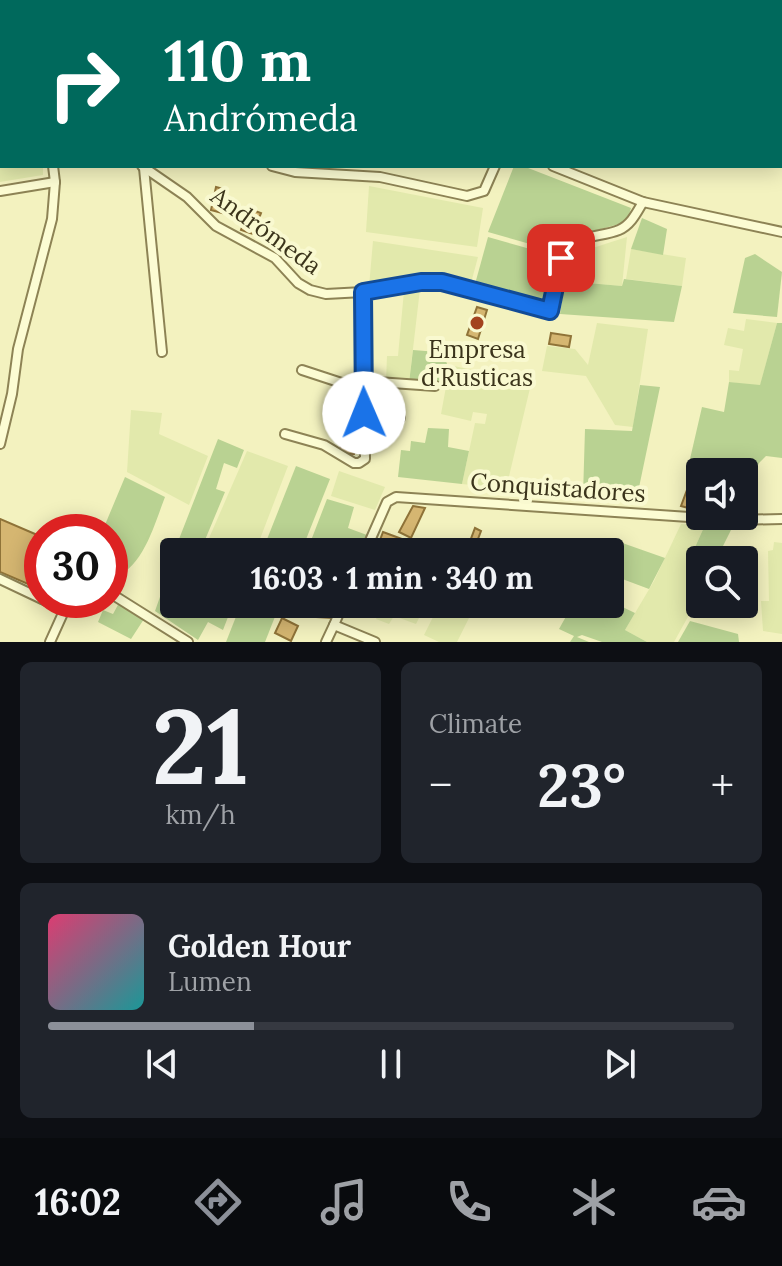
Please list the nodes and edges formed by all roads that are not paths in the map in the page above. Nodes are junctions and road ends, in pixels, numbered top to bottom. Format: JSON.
{"nodes":[{"id":1,"x":53,"y":168,"type":"edge"},
{"id":2,"x":143,"y":168,"type":"edge"},
{"id":3,"x":144,"y":168,"type":"edge"},
{"id":4,"x":280,"y":168,"type":"edge"},
{"id":5,"x":494,"y":168,"type":"edge"},
{"id":6,"x":558,"y":168,"type":"edge"},
{"id":7,"x":55,"y":182,"type":"junction"},
{"id":8,"x":0,"y":191,"type":"edge"},
{"id":9,"x":643,"y":202,"type":"junction"},
{"id":10,"x":782,"y":232,"type":"edge"},
{"id":11,"x":363,"y":292,"type":"junction"},
{"id":12,"x":162,"y":352,"type":"dead end"},
{"id":13,"x":302,"y":370,"type":"dead end"},
{"id":14,"x":363,"y":386,"type":"junction"},
{"id":15,"x":435,"y":386,"type":"dead end"},
{"id":16,"x":364,"y":413,"type":"junction"},
{"id":17,"x":400,"y":418,"type":"dead end"},
{"id":18,"x":285,"y":434,"type":"dead end"},
{"id":19,"x":0,"y":444,"type":"edge"},
{"id":20,"x":782,"y":519,"type":"edge"},
{"id":21,"x":371,"y":538,"type":"edge"},
{"id":22,"x":0,"y":579,"type":"edge"},
{"id":23,"x":24,"y":591,"type":"edge"},
{"id":24,"x":128,"y":604,"type":"edge"},
{"id":25,"x":62,"y":618,"type":"edge"},
{"id":26,"x":337,"y":618,"type":"edge"},
{"id":27,"x":334,"y":625,"type":"junction"},
{"id":28,"x":50,"y":642,"type":"edge"},
{"id":29,"x":188,"y":642,"type":"edge"},
{"id":30,"x":326,"y":642,"type":"edge"},
{"id":31,"x":375,"y":642,"type":"edge"}],
"edges":[{"from":1,"to":7,"type":"street"},
{"from":2,"to":12,"type":"street"},
{"from":3,"to":11,"type":"street","name":"Andrómeda"},
{"from":4,"to":5,"type":"street"},
{"from":6,"to":9,"type":"street"},
{"from":7,"to":8,"type":"street"},
{"from":7,"to":19,"type":"street"},
{"from":9,"to":10,"type":"street"},
{"from":9,"to":11,"type":"street","name":"Andrómeda"},
{"from":11,"to":14,"type":"street"},
{"from":13,"to":14,"type":"street"},
{"from":14,"to":15,"type":"street"},
{"from":14,"to":16,"type":"street"},
{"from":16,"to":17,"type":"street"},
{"from":16,"to":18,"type":"street"},
{"from":20,"to":21,"type":"street","name":"Conquistadores"},
{"from":22,"to":23,"type":"street"},
{"from":24,"to":29,"type":"street"},
{"from":25,"to":28,"type":"street"},
{"from":26,"to":27,"type":"street"},
{"from":27,"to":30,"type":"street"},
{"from":27,"to":31,"type":"street"}]}
